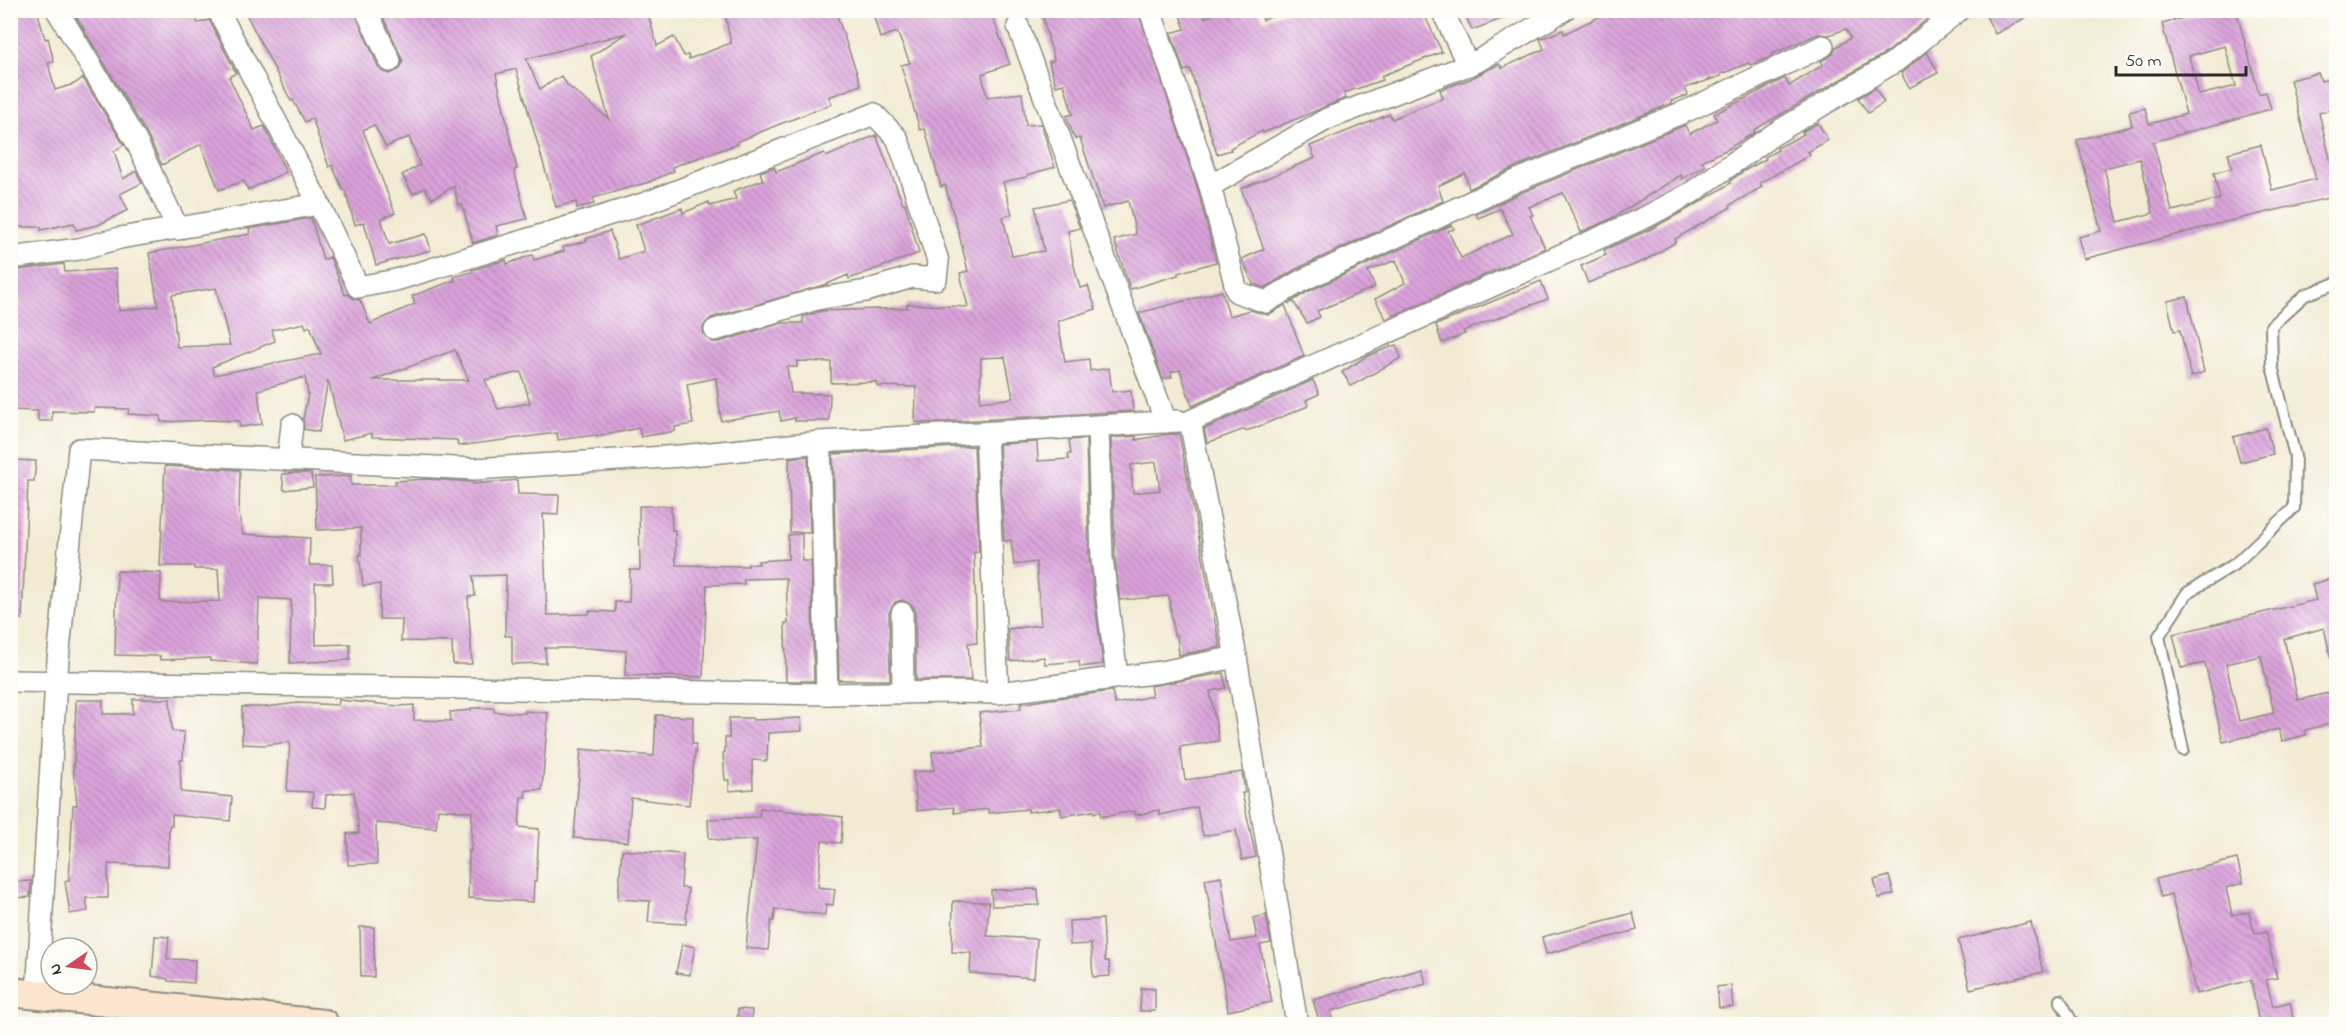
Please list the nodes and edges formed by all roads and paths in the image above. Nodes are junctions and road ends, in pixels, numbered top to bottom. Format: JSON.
{"nodes":[{"id":1,"x":57,"y":10,"type":"edge"},
{"id":2,"x":218,"y":10,"type":"edge"},
{"id":3,"x":366,"y":10,"type":"edge"},
{"id":4,"x":1149,"y":10,"type":"edge"},
{"id":5,"x":1442,"y":10,"type":"edge"},
{"id":6,"x":1564,"y":10,"type":"edge"},
{"id":7,"x":1959,"y":10,"type":"edge"},
{"id":8,"x":1018,"y":26,"type":"dead end"},
{"id":9,"x":1823,"y":46,"type":"dead end"},
{"id":10,"x":390,"y":61,"type":"dead end"},
{"id":11,"x":1468,"y":65,"type":"junction"},
{"id":12,"x":1210,"y":186,"type":"junction"},
{"id":13,"x":319,"y":204,"type":"junction"},
{"id":14,"x":178,"y":229,"type":"junction"},
{"id":15,"x":10,"y":258,"type":"edge"},
{"id":16,"x":2337,"y":283,"type":"edge"},
{"id":17,"x":716,"y":330,"type":"dead end"},
{"id":18,"x":1190,"y":421,"type":"junction"},
{"id":19,"x":1166,"y":422,"type":"junction"},
{"id":20,"x":292,"y":425,"type":"dead end"},
{"id":21,"x":1098,"y":426,"type":"junction"},
{"id":22,"x":986,"y":433,"type":"junction"},
{"id":23,"x":820,"y":442,"type":"junction"},
{"id":24,"x":288,"y":460,"type":"junction"},
{"id":25,"x":902,"y":613,"type":"dead end"},
{"id":26,"x":1236,"y":657,"type":"junction"},
{"id":27,"x":1117,"y":677,"type":"junction"},
{"id":28,"x":10,"y":681,"type":"edge"},
{"id":29,"x":56,"y":681,"type":"junction"},
{"id":30,"x":903,"y":693,"type":"junction"},
{"id":31,"x":998,"y":693,"type":"junction"},
{"id":32,"x":827,"y":694,"type":"junction"},
{"id":33,"x":2183,"y":750,"type":"dead end"},
{"id":34,"x":24,"y":993,"type":"edge"},
{"id":35,"x":2060,"y":1000,"type":"dead end"},
{"id":36,"x":10,"y":1005,"type":"edge"},
{"id":37,"x":217,"y":1024,"type":"edge"},
{"id":38,"x":324,"y":1024,"type":"edge"},
{"id":39,"x":1297,"y":1024,"type":"edge"},
{"id":40,"x":2073,"y":1024,"type":"edge"}],
"edges":[{"from":1,"to":14,"type":"street"},
{"from":2,"to":13,"type":"street"},
{"from":3,"to":10,"type":"street"},
{"from":4,"to":12,"type":"street"},
{"from":5,"to":11,"type":"street"},
{"from":6,"to":11,"type":"street"},
{"from":7,"to":18,"type":"street"},
{"from":8,"to":19,"type":"street"},
{"from":9,"to":12,"type":"street"},
{"from":11,"to":12,"type":"street"},
{"from":13,"to":14,"type":"street"},
{"from":13,"to":17,"type":"street"},
{"from":14,"to":15,"type":"street"},
{"from":16,"to":33,"type":"lane"},
{"from":18,"to":19,"type":"street"},
{"from":18,"to":26,"type":"street"},
{"from":19,"to":21,"type":"street"},
{"from":20,"to":24,"type":"street"},
{"from":21,"to":22,"type":"street"},
{"from":21,"to":27,"type":"street"},
{"from":22,"to":23,"type":"street"},
{"from":22,"to":31,"type":"street"},
{"from":23,"to":24,"type":"street"},
{"from":23,"to":32,"type":"street"},
{"from":24,"to":29,"type":"street"},
{"from":25,"to":30,"type":"street"},
{"from":26,"to":27,"type":"street"},
{"from":26,"to":39,"type":"street"},
{"from":27,"to":31,"type":"street"},
{"from":28,"to":29,"type":"street"},
{"from":29,"to":32,"type":"street"},
{"from":29,"to":34,"type":"street"},
{"from":30,"to":31,"type":"street"},
{"from":30,"to":32,"type":"street"},
{"from":34,"to":38,"type":"street"},
{"from":35,"to":40,"type":"lane"},
{"from":36,"to":37,"type":"street"}]}
